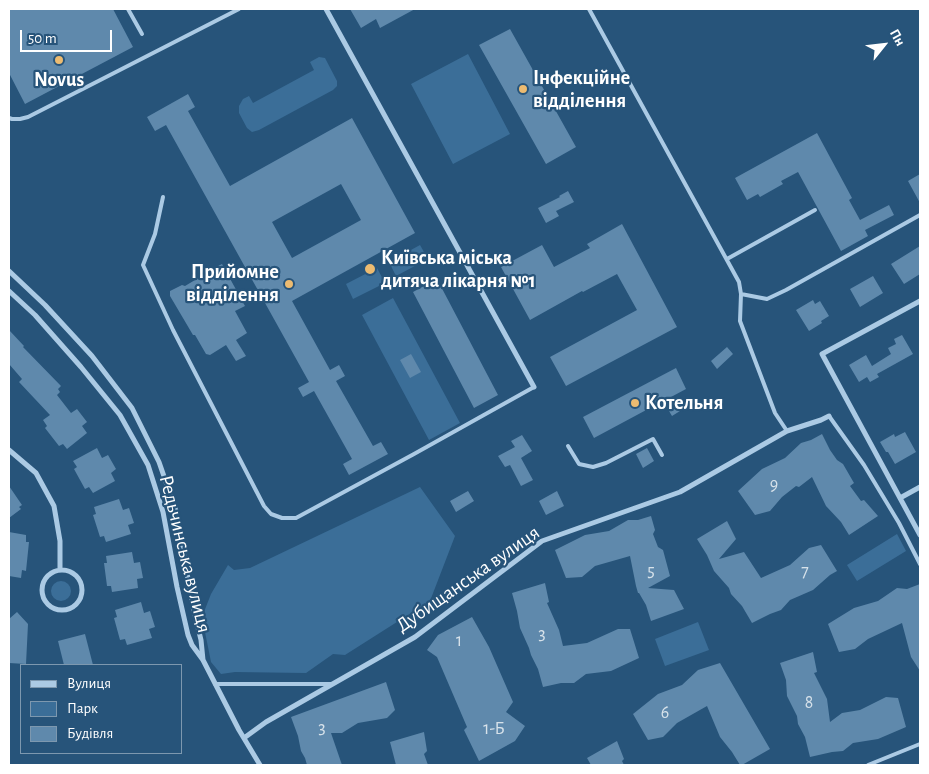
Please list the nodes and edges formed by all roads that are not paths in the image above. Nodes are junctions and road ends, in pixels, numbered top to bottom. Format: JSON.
{"nodes":[{"id":1,"x":128,"y":9,"type":"edge"},
{"id":2,"x":239,"y":9,"type":"edge"},
{"id":3,"x":326,"y":9,"type":"edge"},
{"id":4,"x":589,"y":9,"type":"edge"},
{"id":5,"x":142,"y":34,"type":"dead end"},
{"id":6,"x":9,"y":118,"type":"edge"},
{"id":7,"x":162,"y":197,"type":"dead end"},
{"id":8,"x":816,"y":210,"type":"dead end"},
{"id":9,"x":920,"y":215,"type":"edge"},
{"id":10,"x":726,"y":259,"type":"junction"},
{"id":11,"x":9,"y":271,"type":"edge"},
{"id":12,"x":9,"y":291,"type":"edge"},
{"id":13,"x":741,"y":294,"type":"junction"},
{"id":14,"x":920,"y":301,"type":"edge"},
{"id":15,"x":534,"y":387,"type":"joint"},
{"id":16,"x":829,"y":416,"type":"joint"},
{"id":17,"x":787,"y":431,"type":"junction"},
{"id":18,"x":568,"y":446,"type":"dead end"},
{"id":19,"x":9,"y":450,"type":"edge"},
{"id":20,"x":662,"y":455,"type":"dead end"},
{"id":21,"x":920,"y":487,"type":"edge"},
{"id":22,"x":900,"y":498,"type":"junction"},
{"id":23,"x":920,"y":535,"type":"edge"},
{"id":24,"x":920,"y":564,"type":"edge"},
{"id":25,"x":60,"y":569,"type":"junction"},
{"id":26,"x":203,"y":660,"type":"junction"},
{"id":27,"x":216,"y":684,"type":"junction"},
{"id":28,"x":332,"y":684,"type":"junction"},
{"id":29,"x":244,"y":738,"type":"junction"},
{"id":30,"x":920,"y":744,"type":"edge"},
{"id":31,"x":260,"y":765,"type":"edge"},
{"id":32,"x":868,"y":765,"type":"edge"}],
"edges":[{"from":1,"to":5,"type":"lane"},
{"from":2,"to":6,"type":"lane"},
{"from":3,"to":15,"type":"street"},
{"from":4,"to":10,"type":"lane"},
{"from":7,"to":15,"type":"lane"},
{"from":8,"to":10,"type":"lane"},
{"from":9,"to":13,"type":"lane"},
{"from":10,"to":13,"type":"lane"},
{"from":11,"to":26,"type":"street","name":"Редьчинська вулиця"},
{"from":12,"to":26,"type":"street","name":"Редьчинська вулиця"},
{"from":13,"to":17,"type":"lane"},
{"from":14,"to":22,"type":"street"},
{"from":16,"to":17,"type":"street","name":"Дубищанська вулиця"},
{"from":16,"to":24,"type":"lane"},
{"from":17,"to":28,"type":"street","name":"Дубищанська вулиця"},
{"from":18,"to":20,"type":"lane"},
{"from":19,"to":25,"type":"street"},
{"from":21,"to":22,"type":"street"},
{"from":22,"to":23,"type":"street"},
{"from":25,"to":25,"type":"street"},
{"from":26,"to":27,"type":"street","name":"Редьчинська вулиця"},
{"from":27,"to":28,"type":"lane"},
{"from":27,"to":29,"type":"street","name":"Редьчинська вулиця"},
{"from":28,"to":29,"type":"street","name":"Дубищанська вулиця"},
{"from":29,"to":31,"type":"street","name":"Редьчинська вулиця"},
{"from":30,"to":32,"type":"lane"}]}
